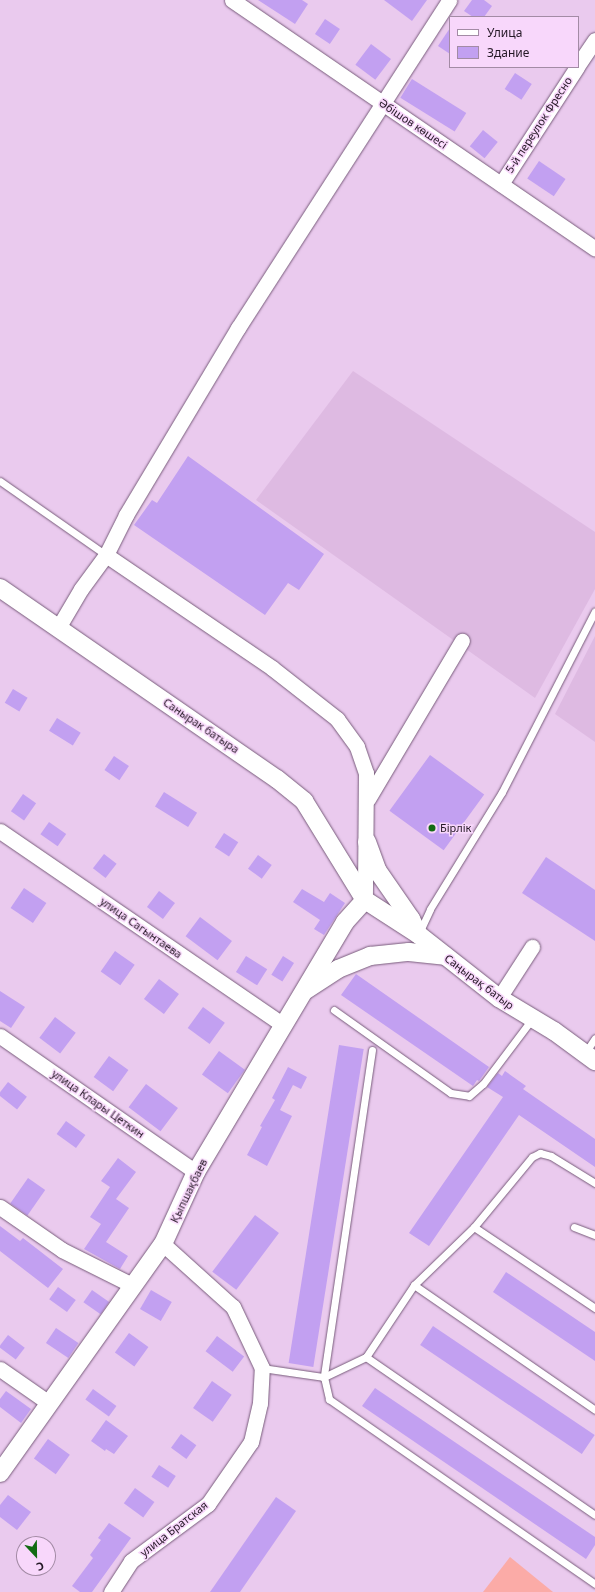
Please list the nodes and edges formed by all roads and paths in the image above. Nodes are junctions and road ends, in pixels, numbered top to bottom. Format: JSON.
{"nodes":[{"id":1,"x":232,"y":0,"type":"edge"},
{"id":2,"x":449,"y":0,"type":"edge"},
{"id":3,"x":594,"y":44,"type":"edge"},
{"id":4,"x":579,"y":63,"type":"edge"},
{"id":5,"x":576,"y":68,"type":"edge"},
{"id":6,"x":382,"y":103,"type":"junction"},
{"id":7,"x":501,"y":184,"type":"junction"},
{"id":8,"x":595,"y":249,"type":"edge"},
{"id":9,"x":0,"y":481,"type":"edge"},
{"id":10,"x":106,"y":555,"type":"junction"},
{"id":11,"x":0,"y":588,"type":"edge"},
{"id":12,"x":595,"y":611,"type":"edge"},
{"id":13,"x":58,"y":628,"type":"junction"},
{"id":14,"x":462,"y":640,"type":"dead end"},
{"id":15,"x":368,"y":799,"type":"junction"},
{"id":16,"x":0,"y":830,"type":"edge"},
{"id":17,"x":367,"y":842,"type":"junction"},
{"id":18,"x":365,"y":900,"type":"junction"},
{"id":19,"x":418,"y":935,"type":"junction"},
{"id":20,"x":532,"y":947,"type":"dead end"},
{"id":21,"x":445,"y":956,"type":"junction"},
{"id":22,"x":302,"y":992,"type":"junction"},
{"id":23,"x":499,"y":998,"type":"junction"},
{"id":24,"x":334,"y":1010,"type":"dead end"},
{"id":25,"x":532,"y":1019,"type":"junction"},
{"id":26,"x":283,"y":1025,"type":"junction"},
{"id":27,"x":0,"y":1036,"type":"edge"},
{"id":28,"x":595,"y":1038,"type":"edge"},
{"id":29,"x":372,"y":1050,"type":"dead end"},
{"id":30,"x":590,"y":1057,"type":"edge"},
{"id":31,"x":196,"y":1172,"type":"junction"},
{"id":32,"x":595,"y":1184,"type":"edge"},
{"id":33,"x":0,"y":1208,"type":"edge"},
{"id":34,"x":474,"y":1226,"type":"junction"},
{"id":35,"x":574,"y":1227,"type":"dead end"},
{"id":36,"x":595,"y":1235,"type":"edge"},
{"id":37,"x":163,"y":1244,"type":"junction"},
{"id":38,"x":414,"y":1285,"type":"junction"},
{"id":39,"x":134,"y":1286,"type":"junction"},
{"id":40,"x":595,"y":1308,"type":"edge"},
{"id":41,"x":366,"y":1357,"type":"junction"},
{"id":42,"x":262,"y":1368,"type":"junction"},
{"id":43,"x":0,"y":1369,"type":"edge"},
{"id":44,"x":324,"y":1377,"type":"junction"},
{"id":45,"x":49,"y":1402,"type":"junction"},
{"id":46,"x":595,"y":1410,"type":"edge"},
{"id":47,"x":0,"y":1473,"type":"edge"},
{"id":48,"x":595,"y":1515,"type":"edge"},
{"id":49,"x":595,"y":1584,"type":"edge"},
{"id":50,"x":111,"y":1592,"type":"edge"}],
"edges":[{"from":1,"to":6,"type":"street","name":"Әбішов көшесі"},
{"from":2,"to":6,"type":"street"},
{"from":3,"to":4,"type":"street","name":"5-й переулок Фресно"},
{"from":5,"to":7,"type":"street","name":"5-й переулок Фресно"},
{"from":6,"to":7,"type":"street","name":"Әбішов көшесі"},
{"from":6,"to":10,"type":"street"},
{"from":7,"to":8,"type":"street","name":"Әбішов көшесі"},
{"from":9,"to":10,"type":"lane"},
{"from":10,"to":13,"type":"street"},
{"from":10,"to":15,"type":"street"},
{"from":11,"to":13,"type":"street","name":"Санырак батыра"},
{"from":12,"to":19,"type":"lane"},
{"from":13,"to":18,"type":"street","name":"Санырак батыра"},
{"from":14,"to":15,"type":"street"},
{"from":15,"to":17,"type":"street"},
{"from":16,"to":26,"type":"street","name":"улица Сагынтаева"},
{"from":17,"to":18,"type":"street"},
{"from":17,"to":19,"type":"street"},
{"from":18,"to":19,"type":"street","name":"Саңырақ батыр"},
{"from":18,"to":22,"type":"street","name":"Қыпшақбаев"},
{"from":19,"to":21,"type":"street","name":"Саңырақ батыр"},
{"from":20,"to":23,"type":"street"},
{"from":21,"to":22,"type":"street"},
{"from":21,"to":23,"type":"street","name":"Саңырақ батыр"},
{"from":22,"to":26,"type":"street","name":"Қыпшақбаев"},
{"from":23,"to":25,"type":"street","name":"Саңырақ батыр"},
{"from":24,"to":25,"type":"lane"},
{"from":25,"to":30,"type":"street","name":"Саңырақ батыр"},
{"from":26,"to":31,"type":"street","name":"Қыпшақбаев"},
{"from":27,"to":31,"type":"street","name":"улица Клары Цеткин"},
{"from":28,"to":30,"type":"lane"},
{"from":29,"to":44,"type":"lane"},
{"from":31,"to":37,"type":"street","name":"Қыпшақбаев"},
{"from":32,"to":34,"type":"lane"},
{"from":33,"to":39,"type":"street"},
{"from":34,"to":38,"type":"lane"},
{"from":34,"to":40,"type":"lane"},
{"from":35,"to":36,"type":"lane"},
{"from":37,"to":39,"type":"street","name":"Қыпшақбаев"},
{"from":37,"to":42,"type":"street","name":"улица Братская"},
{"from":38,"to":41,"type":"lane"},
{"from":38,"to":46,"type":"lane"},
{"from":39,"to":45,"type":"street","name":"Қыпшақбаев"},
{"from":41,"to":44,"type":"lane"},
{"from":41,"to":48,"type":"lane"},
{"from":42,"to":44,"type":"lane"},
{"from":42,"to":50,"type":"street","name":"улица Братская"},
{"from":43,"to":45,"type":"street"},
{"from":44,"to":49,"type":"lane"},
{"from":45,"to":47,"type":"street","name":"Қыпшақбаев"}]}
